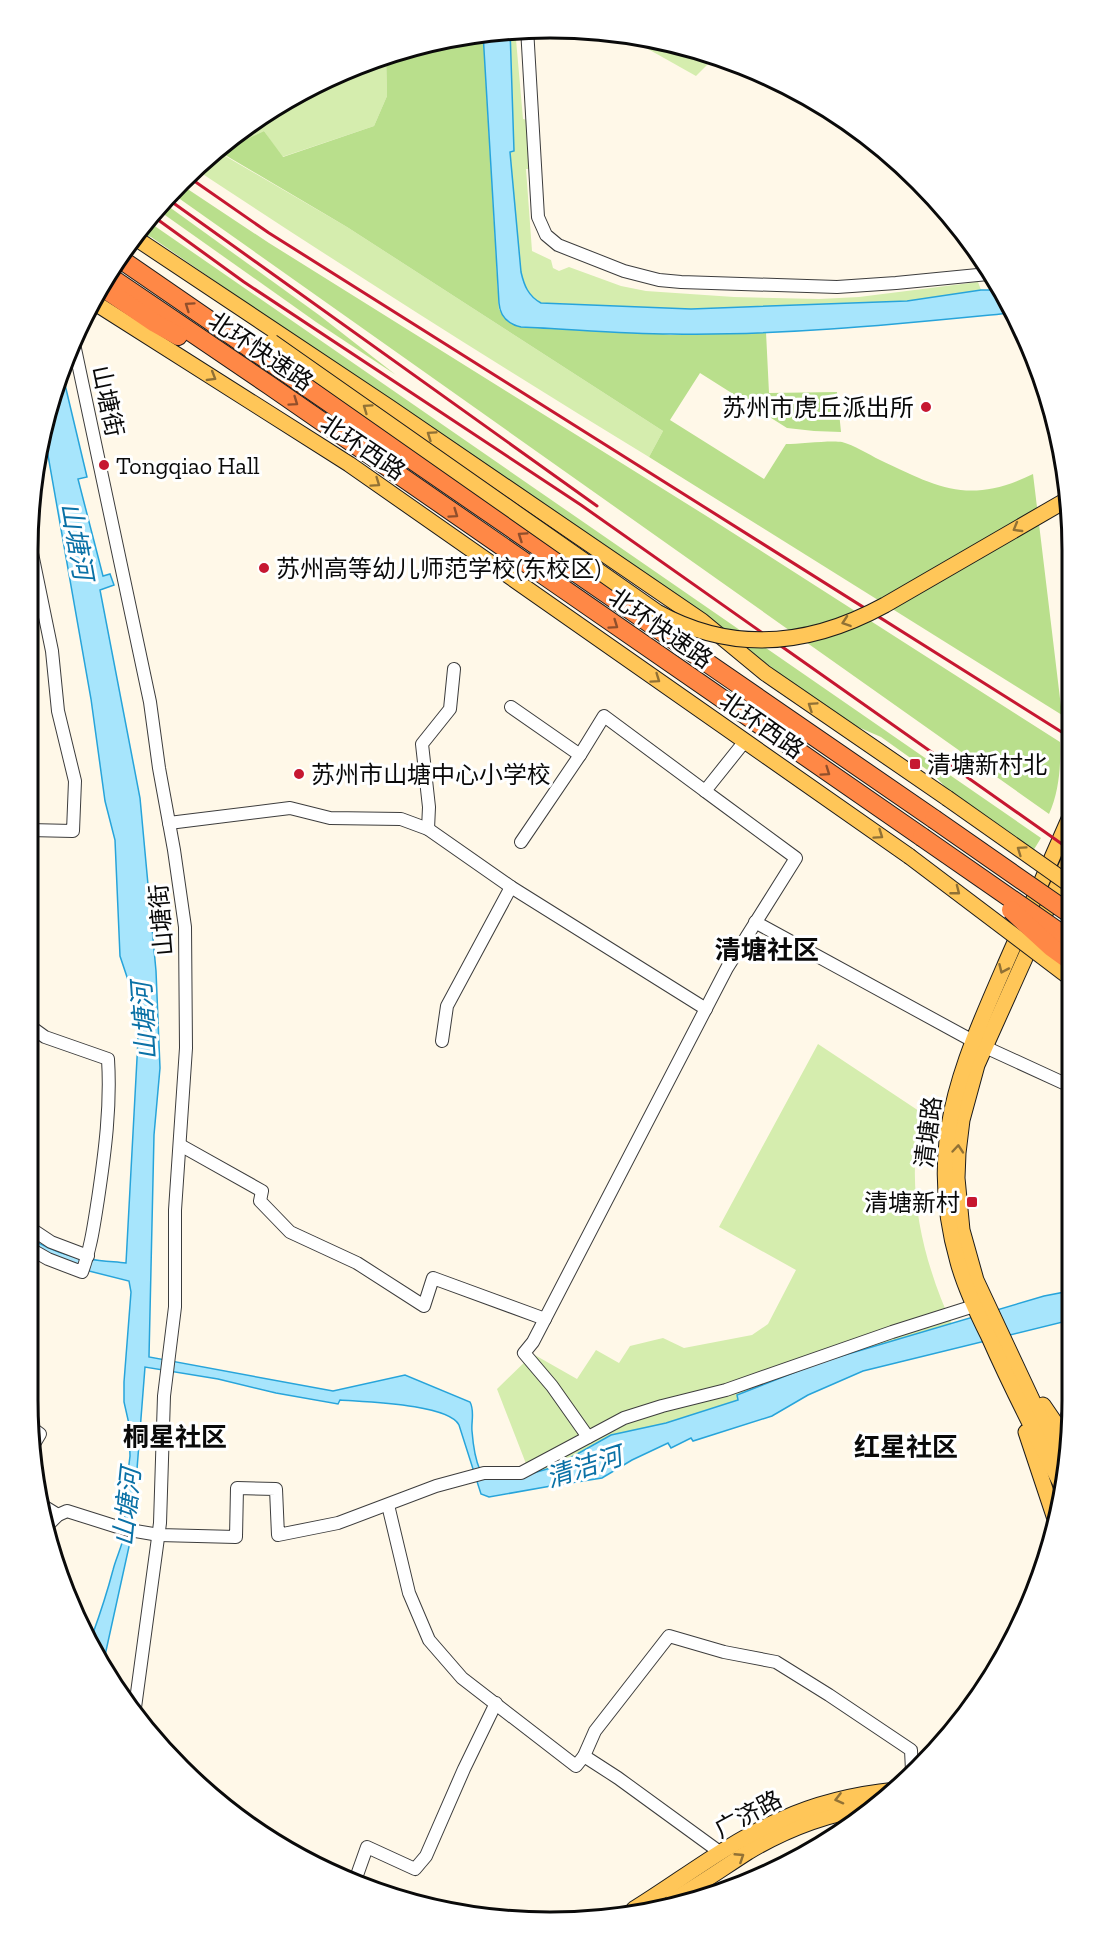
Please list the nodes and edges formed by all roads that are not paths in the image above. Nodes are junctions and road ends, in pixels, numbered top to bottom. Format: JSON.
{"nodes":[{"id":1,"x":528,"y":39,"type":"edge"},
{"id":2,"x":141,"y":241,"type":"edge"},
{"id":3,"x":141,"y":241,"type":"edge"},
{"id":4,"x":127,"y":261,"type":"edge"},
{"id":5,"x":981,"y":275,"type":"edge"},
{"id":6,"x":114,"y":280,"type":"edge"},
{"id":7,"x":107,"y":291,"type":"edge"},
{"id":8,"x":99,"y":306,"type":"edge"},
{"id":9,"x":76,"y":354,"type":"edge"},
{"id":10,"x":269,"y":386,"type":"junction"},
{"id":11,"x":1059,"y":502,"type":"edge"},
{"id":12,"x":38,"y":583,"type":"edge"},
{"id":13,"x":454,"y":669,"type":"dead end"},
{"id":14,"x":511,"y":707,"type":"dead end"},
{"id":15,"x":745,"y":741,"type":"junction"},
{"id":16,"x":580,"y":755,"type":"junction"},
{"id":17,"x":705,"y":791,"type":"junction"},
{"id":18,"x":169,"y":823,"type":"junction"},
{"id":19,"x":428,"y":829,"type":"junction"},
{"id":20,"x":38,"y":830,"type":"edge"},
{"id":21,"x":1062,"y":836,"type":"edge"},
{"id":22,"x":521,"y":842,"type":"dead end"},
{"id":23,"x":963,"y":866,"type":"junction"},
{"id":24,"x":1062,"y":874,"type":"edge"},
{"id":25,"x":1062,"y":879,"type":"edge"},
{"id":26,"x":511,"y":887,"type":"junction"},
{"id":27,"x":1062,"y":908,"type":"edge"},
{"id":28,"x":755,"y":922,"type":"junction"},
{"id":29,"x":1062,"y":934,"type":"edge"},
{"id":30,"x":1062,"y":955,"type":"edge"},
{"id":31,"x":1062,"y":972,"type":"edge"},
{"id":32,"x":706,"y":1009,"type":"junction"},
{"id":33,"x":38,"y":1032,"type":"edge"},
{"id":34,"x":442,"y":1041,"type":"dead end"},
{"id":35,"x":979,"y":1044,"type":"junction"},
{"id":36,"x":1062,"y":1082,"type":"edge"},
{"id":37,"x":180,"y":1145,"type":"junction"},
{"id":38,"x":38,"y":1234,"type":"edge"},
{"id":39,"x":38,"y":1253,"type":"edge"},
{"id":40,"x":87,"y":1257,"type":"junction"},
{"id":41,"x":980,"y":1309,"type":"junction"},
{"id":42,"x":545,"y":1319,"type":"junction"},
{"id":43,"x":1010,"y":1368,"type":"junction"},
{"id":44,"x":1060,"y":1432,"type":"edge"},
{"id":45,"x":588,"y":1437,"type":"junction"},
{"id":46,"x":1058,"y":1457,"type":"edge"},
{"id":47,"x":1056,"y":1473,"type":"edge"},
{"id":48,"x":388,"y":1505,"type":"junction"},
{"id":49,"x":1051,"y":1505,"type":"edge"},
{"id":50,"x":50,"y":1510,"type":"edge"},
{"id":51,"x":58,"y":1515,"type":"junction"},
{"id":52,"x":52,"y":1521,"type":"edge"},
{"id":53,"x":159,"y":1535,"type":"junction"},
{"id":54,"x":136,"y":1701,"type":"edge"},
{"id":55,"x":496,"y":1704,"type":"junction"},
{"id":56,"x":585,"y":1756,"type":"junction"},
{"id":57,"x":912,"y":1762,"type":"edge"},
{"id":58,"x":877,"y":1793,"type":"edge"},
{"id":59,"x":854,"y":1811,"type":"edge"},
{"id":60,"x":721,"y":1853,"type":"junction"},
{"id":61,"x":357,"y":1874,"type":"edge"},
{"id":62,"x":683,"y":1894,"type":"edge"},
{"id":63,"x":644,"y":1903,"type":"edge"}],
"edges":[{"from":1,"to":5,"type":"street"},
{"from":11,"to":2,"type":"main road","one_way":true,"bridge":true},
{"from":25,"to":3,"type":"main road","name":"北环西路","one_way":true,"bridge":true},
{"from":27,"to":4,"type":"highway","name":"北环快速路","one_way":true,"bridge":true},
{"from":6,"to":10,"type":"highway","name":"北环快速路"},
{"from":7,"to":10,"type":"highway"},
{"from":8,"to":15,"type":"main road","name":"北环西路","one_way":true},
{"from":9,"to":18,"type":"street","name":"山塘街"},
{"from":10,"to":23,"type":"highway","name":"北环快速路","one_way":true,"bridge":true},
{"from":12,"to":20,"type":"street"},
{"from":13,"to":19,"type":"street"},
{"from":14,"to":16,"type":"street"},
{"from":15,"to":17,"type":"street"},
{"from":15,"to":31,"type":"main road","name":"北环西路","one_way":true,"bridge":true},
{"from":16,"to":17,"type":"street"},
{"from":16,"to":22,"type":"street"},
{"from":17,"to":28,"type":"street"},
{"from":18,"to":19,"type":"street"},
{"from":18,"to":37,"type":"street","name":"山塘街"},
{"from":19,"to":26,"type":"street"},
{"from":21,"to":35,"type":"main road","name":"清塘路","one_way":true},
{"from":23,"to":29,"type":"highway","name":"北环快速路","bridge":true},
{"from":23,"to":30,"type":"highway","bridge":true},
{"from":24,"to":35,"type":"main road","name":"清塘路"},
{"from":26,"to":32,"type":"street"},
{"from":26,"to":34,"type":"street"},
{"from":28,"to":32,"type":"street"},
{"from":28,"to":35,"type":"street"},
{"from":32,"to":42,"type":"street"},
{"from":33,"to":40,"type":"street"},
{"from":35,"to":36,"type":"street"},
{"from":35,"to":41,"type":"main road","name":"清塘路"},
{"from":37,"to":42,"type":"street"},
{"from":37,"to":53,"type":"street","name":"山塘街"},
{"from":38,"to":40,"type":"street"},
{"from":39,"to":40,"type":"street"},
{"from":41,"to":43,"type":"main road","name":"清塘路"},
{"from":41,"to":45,"type":"street"},
{"from":42,"to":45,"type":"street"},
{"from":43,"to":44,"type":"main road"},
{"from":43,"to":46,"type":"main road","name":"清塘路"},
{"from":43,"to":47,"type":"main road","name":"清塘路"},
{"from":43,"to":49,"type":"main road"},
{"from":45,"to":48,"type":"street"},
{"from":48,"to":53,"type":"street"},
{"from":48,"to":55,"type":"street"},
{"from":50,"to":51,"type":"street"},
{"from":51,"to":52,"type":"street"},
{"from":51,"to":53,"type":"street"},
{"from":53,"to":54,"type":"street","name":"山塘街"},
{"from":55,"to":56,"type":"street"},
{"from":55,"to":61,"type":"street"},
{"from":56,"to":57,"type":"street"},
{"from":56,"to":60,"type":"street"},
{"from":58,"to":60,"type":"main road","name":"广济路","one_way":true},
{"from":62,"to":59,"type":"main road","name":"广济路","one_way":true},
{"from":60,"to":63,"type":"main road","name":"广济路"}]}
